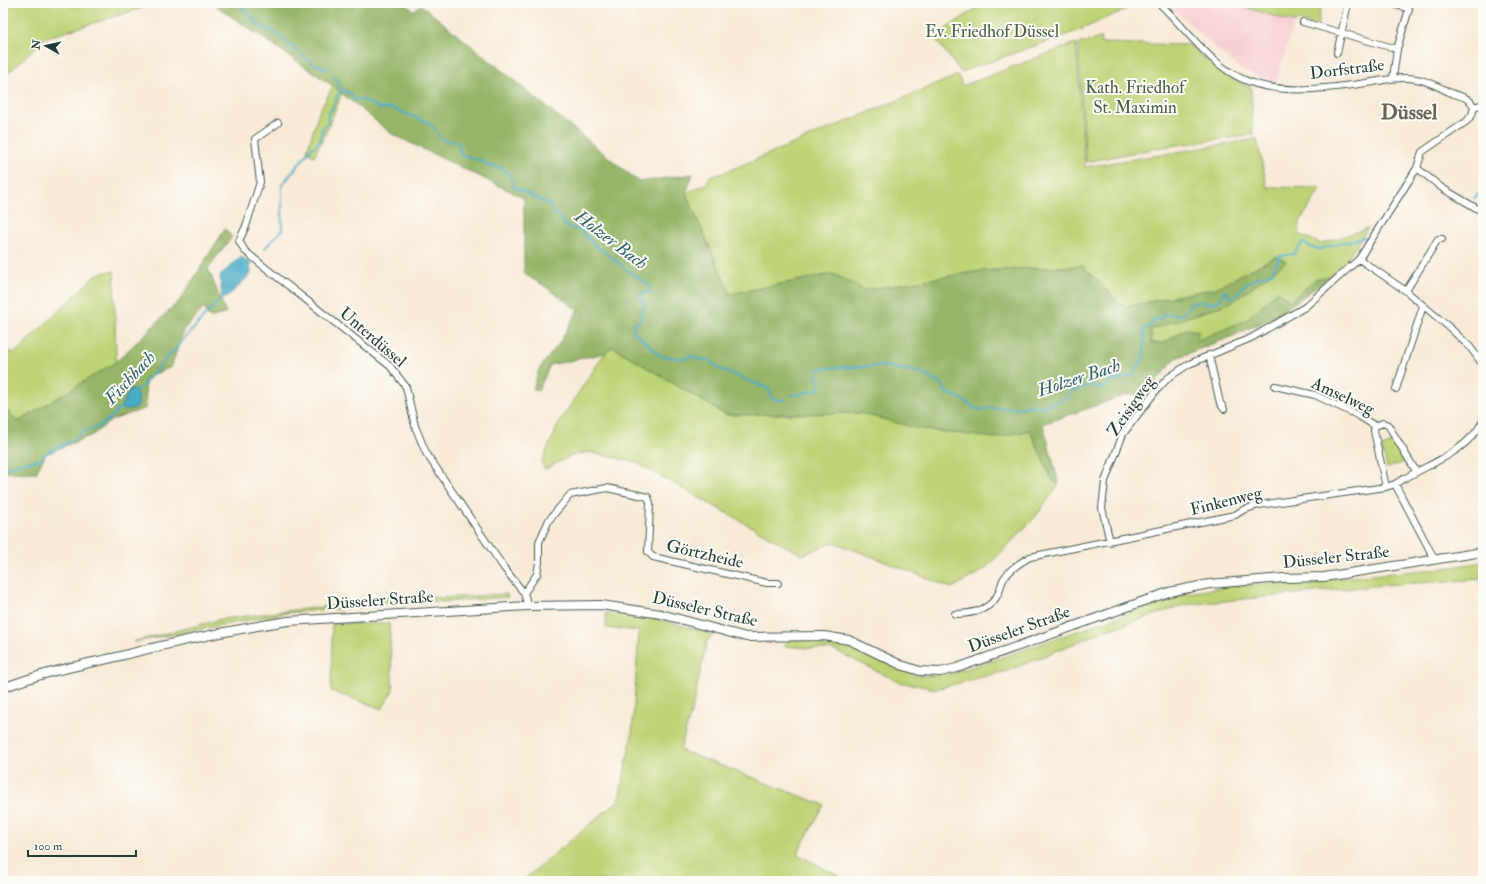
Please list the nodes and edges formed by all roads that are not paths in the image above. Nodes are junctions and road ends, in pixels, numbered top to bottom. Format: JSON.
{"nodes":[{"id":1,"x":1160,"y":3,"type":"edge"},
{"id":2,"x":1348,"y":3,"type":"edge"},
{"id":3,"x":1390,"y":3,"type":"edge"},
{"id":4,"x":1303,"y":22,"type":"dead end"},
{"id":5,"x":1342,"y":33,"type":"junction"},
{"id":6,"x":1397,"y":49,"type":"junction"},
{"id":7,"x":1337,"y":53,"type":"dead end"},
{"id":8,"x":1394,"y":78,"type":"junction"},
{"id":9,"x":1483,"y":104,"type":"edge"},
{"id":10,"x":1474,"y":107,"type":"junction"},
{"id":11,"x":278,"y":123,"type":"dead end"},
{"id":12,"x":1417,"y":168,"type":"junction"},
{"id":13,"x":1483,"y":212,"type":"edge"},
{"id":14,"x":1442,"y":239,"type":"dead end"},
{"id":15,"x":1359,"y":259,"type":"junction"},
{"id":16,"x":1406,"y":291,"type":"junction"},
{"id":17,"x":1423,"y":306,"type":"junction"},
{"id":18,"x":1209,"y":355,"type":"junction"},
{"id":19,"x":1483,"y":365,"type":"edge"},
{"id":20,"x":1275,"y":386,"type":"dead end"},
{"id":21,"x":1396,"y":389,"type":"dead end"},
{"id":22,"x":1224,"y":409,"type":"dead end"},
{"id":23,"x":1483,"y":421,"type":"edge"},
{"id":24,"x":1375,"y":426,"type":"junction"},
{"id":25,"x":1416,"y":471,"type":"junction"},
{"id":26,"x":1395,"y":484,"type":"junction"},
{"id":27,"x":1386,"y":487,"type":"junction"},
{"id":28,"x":1110,"y":542,"type":"junction"},
{"id":29,"x":1483,"y":552,"type":"edge"},
{"id":30,"x":1435,"y":560,"type":"junction"},
{"id":31,"x":778,"y":583,"type":"dead end"},
{"id":32,"x":524,"y":593,"type":"junction"},
{"id":33,"x":528,"y":606,"type":"junction"},
{"id":34,"x":955,"y":614,"type":"dead end"},
{"id":35,"x":3,"y":688,"type":"edge"}],
"edges":[{"from":1,"to":8,"type":"street","name":"Dorfstraße"},
{"from":2,"to":5,"type":"street"},
{"from":3,"to":6,"type":"street"},
{"from":4,"to":5,"type":"street"},
{"from":5,"to":6,"type":"street"},
{"from":5,"to":7,"type":"street"},
{"from":6,"to":8,"type":"street"},
{"from":8,"to":10,"type":"street","name":"Dorfstraße"},
{"from":9,"to":10,"type":"street"},
{"from":10,"to":12,"type":"street"},
{"from":11,"to":32,"type":"street","name":"Unterdüssel"},
{"from":12,"to":13,"type":"street"},
{"from":12,"to":15,"type":"street"},
{"from":14,"to":16,"type":"street"},
{"from":15,"to":16,"type":"street"},
{"from":15,"to":18,"type":"street","name":"Zeisigweg"},
{"from":16,"to":17,"type":"street"},
{"from":17,"to":19,"type":"street"},
{"from":17,"to":21,"type":"street"},
{"from":18,"to":22,"type":"street"},
{"from":18,"to":28,"type":"street","name":"Zeisigweg"},
{"from":20,"to":24,"type":"street","name":"Amselweg"},
{"from":23,"to":25,"type":"street","name":"Finkenweg"},
{"from":24,"to":25,"type":"street","name":"Amselweg"},
{"from":24,"to":27,"type":"street"},
{"from":25,"to":26,"type":"street","name":"Finkenweg"},
{"from":26,"to":27,"type":"street","name":"Finkenweg"},
{"from":26,"to":30,"type":"street"},
{"from":27,"to":28,"type":"street","name":"Finkenweg"},
{"from":28,"to":34,"type":"street","name":"Finkenweg"},
{"from":29,"to":30,"type":"main road","name":"Düsseler Straße"},
{"from":30,"to":33,"type":"main road","name":"Düsseler Straße"},
{"from":31,"to":32,"type":"street","name":"Görtzheide"},
{"from":32,"to":33,"type":"street"},
{"from":33,"to":35,"type":"main road","name":"Düsseler Straße"}]}
